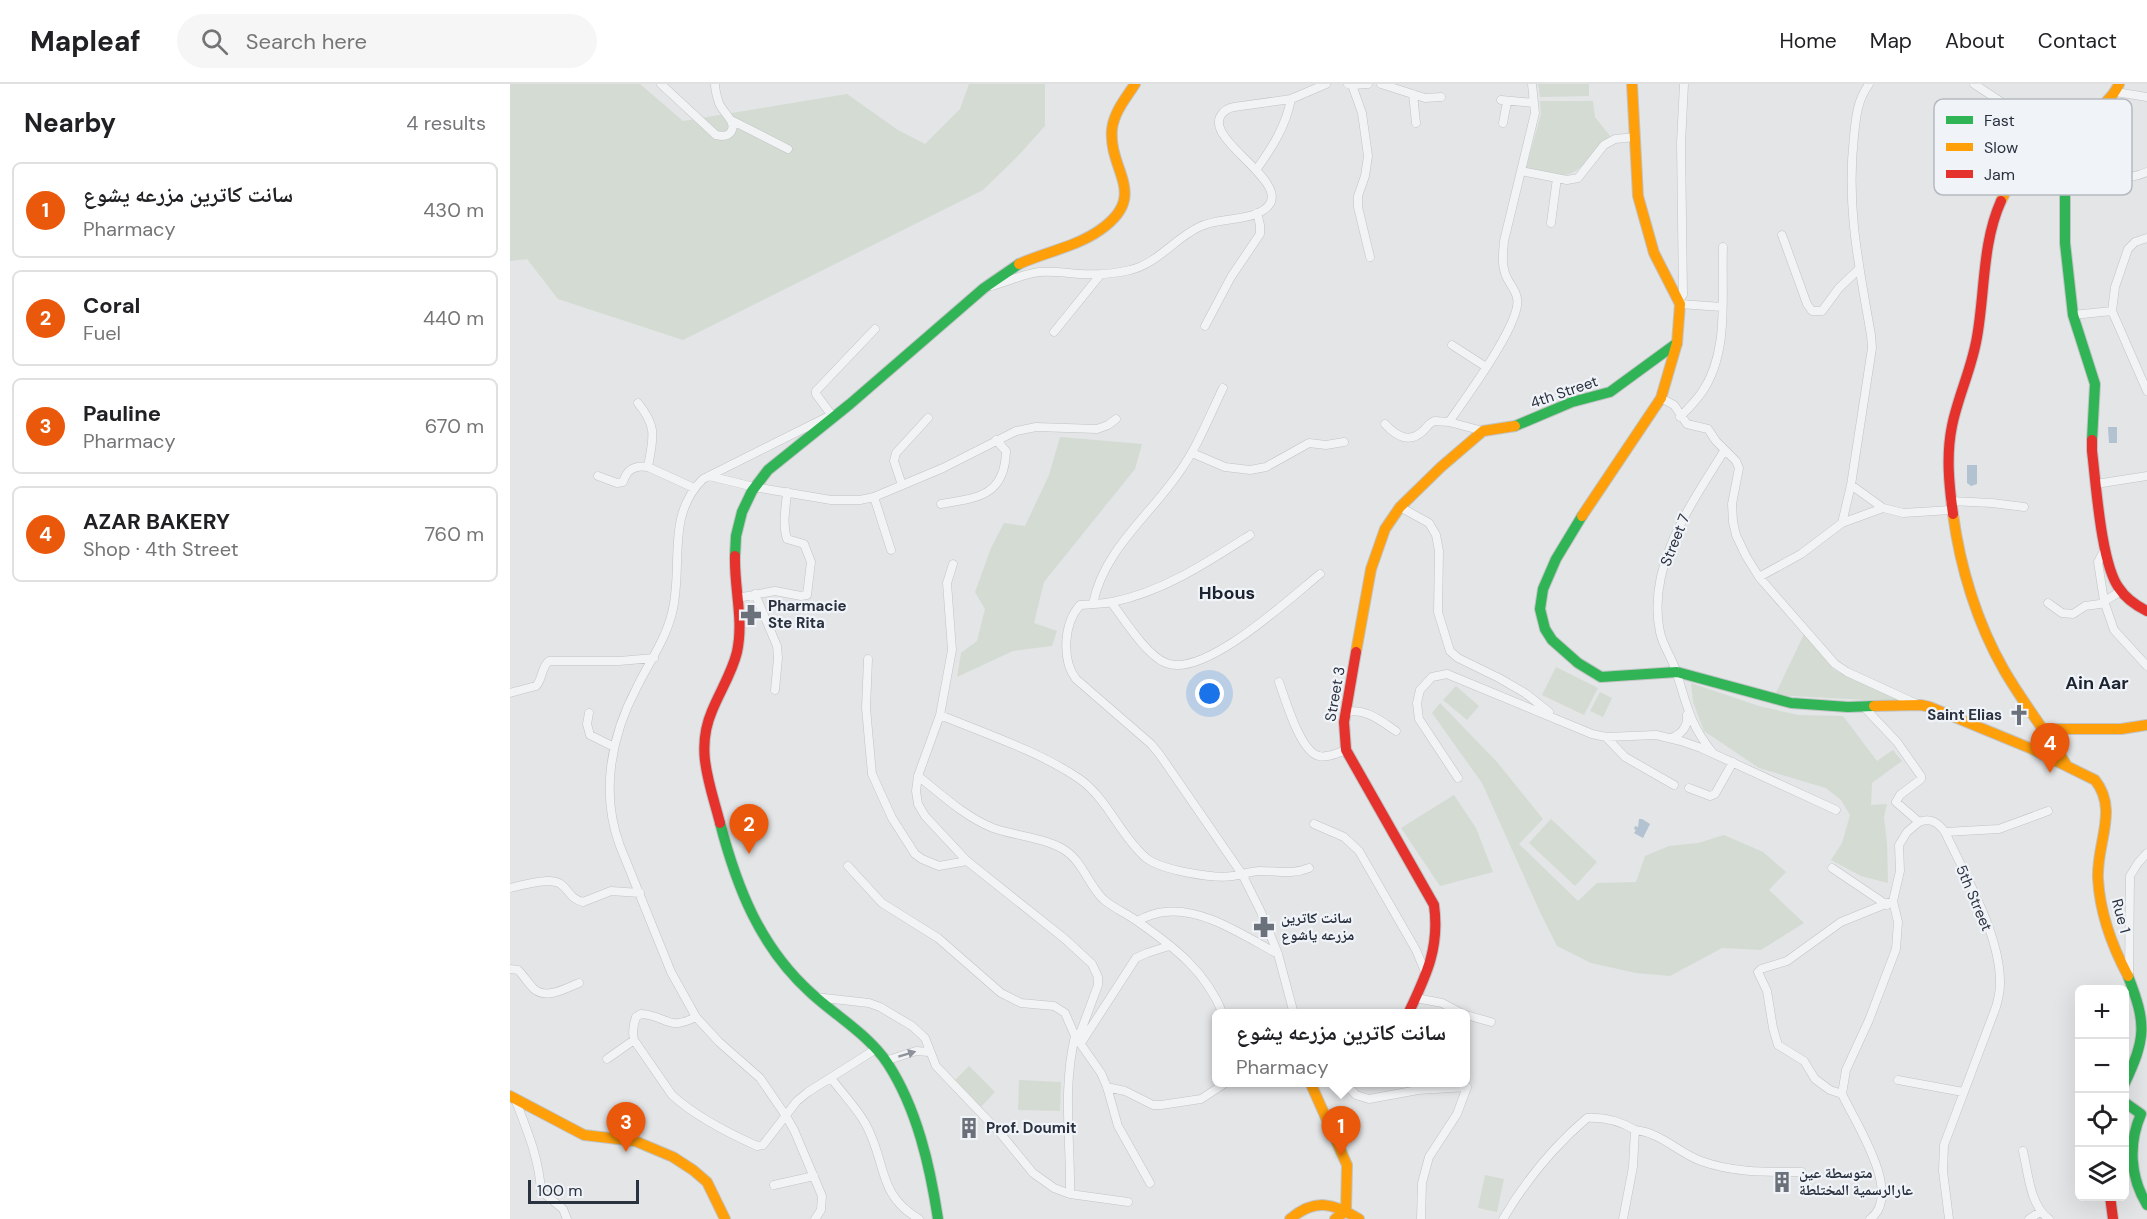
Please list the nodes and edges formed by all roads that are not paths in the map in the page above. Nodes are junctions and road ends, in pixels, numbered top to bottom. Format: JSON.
{"nodes":[{"id":1,"x":661,"y":84,"type":"edge"},
{"id":2,"x":715,"y":84,"type":"edge"},
{"id":3,"x":1135,"y":84,"type":"edge"},
{"id":4,"x":1326,"y":84,"type":"edge"},
{"id":5,"x":1368,"y":84,"type":"edge"},
{"id":6,"x":1381,"y":84,"type":"edge"},
{"id":7,"x":1532,"y":84,"type":"edge"},
{"id":8,"x":1632,"y":84,"type":"edge"},
{"id":9,"x":1684,"y":84,"type":"edge"},
{"id":10,"x":1869,"y":84,"type":"edge"},
{"id":11,"x":1974,"y":84,"type":"edge"},
{"id":12,"x":1350,"y":85,"type":"edge"},
{"id":13,"x":2117,"y":88,"type":"edge"},
{"id":14,"x":1413,"y":94,"type":"junction"},
{"id":15,"x":1442,"y":97,"type":"dead end"},
{"id":16,"x":2147,"y":98,"type":"edge"},
{"id":17,"x":1291,"y":99,"type":"junction"},
{"id":18,"x":1997,"y":99,"type":"edge"},
{"id":19,"x":1534,"y":103,"type":"junction"},
{"id":20,"x":731,"y":120,"type":"junction"},
{"id":21,"x":1416,"y":123,"type":"dead end"},
{"id":22,"x":1503,"y":123,"type":"dead end"},
{"id":23,"x":1635,"y":136,"type":"junction"},
{"id":24,"x":788,"y":149,"type":"dead end"},
{"id":25,"x":1257,"y":170,"type":"junction"},
{"id":26,"x":1521,"y":171,"type":"junction"},
{"id":27,"x":2147,"y":172,"type":"edge"},
{"id":28,"x":2132,"y":177,"type":"edge"},
{"id":29,"x":1557,"y":178,"type":"junction"},
{"id":30,"x":2004,"y":195,"type":"edge"},
{"id":31,"x":2066,"y":195,"type":"edge"},
{"id":32,"x":1257,"y":213,"type":"junction"},
{"id":33,"x":1551,"y":223,"type":"dead end"},
{"id":34,"x":1782,"y":235,"type":"dead end"},
{"id":35,"x":2147,"y":238,"type":"edge"},
{"id":36,"x":1723,"y":247,"type":"dead end"},
{"id":37,"x":1370,"y":257,"type":"dead end"},
{"id":38,"x":1859,"y":268,"type":"junction"},
{"id":39,"x":1101,"y":274,"type":"junction"},
{"id":40,"x":984,"y":288,"type":"junction"},
{"id":41,"x":1679,"y":303,"type":"junction"},
{"id":42,"x":1722,"y":307,"type":"junction"},
{"id":43,"x":2112,"y":311,"type":"junction"},
{"id":44,"x":2073,"y":315,"type":"junction"},
{"id":45,"x":1205,"y":326,"type":"dead end"},
{"id":46,"x":875,"y":329,"type":"dead end"},
{"id":47,"x":1054,"y":332,"type":"dead end"},
{"id":48,"x":1677,"y":343,"type":"junction"},
{"id":49,"x":1452,"y":345,"type":"dead end"},
{"id":50,"x":1486,"y":367,"type":"junction"},
{"id":51,"x":1223,"y":388,"type":"dead end"},
{"id":52,"x":2147,"y":391,"type":"edge"},
{"id":53,"x":1661,"y":398,"type":"junction"},
{"id":54,"x":638,"y":403,"type":"dead end"},
{"id":55,"x":832,"y":416,"type":"junction"},
{"id":56,"x":1680,"y":417,"type":"junction"},
{"id":57,"x":928,"y":418,"type":"dead end"},
{"id":58,"x":1116,"y":419,"type":"dead end"},
{"id":59,"x":1449,"y":422,"type":"junction"},
{"id":60,"x":1385,"y":424,"type":"dead end"},
{"id":61,"x":1483,"y":431,"type":"junction"},
{"id":62,"x":996,"y":441,"type":"junction"},
{"id":63,"x":1344,"y":442,"type":"dead end"},
{"id":64,"x":1724,"y":451,"type":"junction"},
{"id":65,"x":1192,"y":453,"type":"junction"},
{"id":66,"x":648,"y":467,"type":"junction"},
{"id":67,"x":598,"y":476,"type":"dead end"},
{"id":68,"x":709,"y":476,"type":"junction"},
{"id":69,"x":2147,"y":476,"type":"edge"},
{"id":70,"x":2096,"y":484,"type":"junction"},
{"id":71,"x":902,"y":485,"type":"junction"},
{"id":72,"x":1851,"y":485,"type":"junction"},
{"id":73,"x":754,"y":487,"type":"junction"},
{"id":74,"x":694,"y":488,"type":"junction"},
{"id":75,"x":787,"y":492,"type":"junction"},
{"id":76,"x":874,"y":497,"type":"junction"},
{"id":77,"x":941,"y":504,"type":"dead end"},
{"id":78,"x":1951,"y":505,"type":"junction"},
{"id":79,"x":1400,"y":507,"type":"junction"},
{"id":80,"x":1883,"y":507,"type":"junction"},
{"id":81,"x":2024,"y":507,"type":"dead end"},
{"id":82,"x":1842,"y":523,"type":"junction"},
{"id":83,"x":1250,"y":535,"type":"dead end"},
{"id":84,"x":2105,"y":549,"type":"junction"},
{"id":85,"x":891,"y":550,"type":"dead end"},
{"id":86,"x":953,"y":564,"type":"dead end"},
{"id":87,"x":1320,"y":574,"type":"dead end"},
{"id":88,"x":1759,"y":577,"type":"junction"},
{"id":89,"x":2121,"y":591,"type":"junction"},
{"id":90,"x":755,"y":594,"type":"junction"},
{"id":91,"x":737,"y":598,"type":"junction"},
{"id":92,"x":2104,"y":601,"type":"junction"},
{"id":93,"x":1111,"y":602,"type":"junction"},
{"id":94,"x":2048,"y":603,"type":"dead end"},
{"id":95,"x":1094,"y":604,"type":"junction"},
{"id":96,"x":2147,"y":611,"type":"edge"},
{"id":97,"x":654,"y":658,"type":"junction"},
{"id":98,"x":868,"y":659,"type":"dead end"},
{"id":99,"x":2147,"y":666,"type":"edge"},
{"id":100,"x":1677,"y":672,"type":"junction"},
{"id":101,"x":1279,"y":681,"type":"dead end"},
{"id":102,"x":775,"y":690,"type":"dead end"},
{"id":103,"x":510,"y":693,"type":"edge"},
{"id":104,"x":1922,"y":705,"type":"junction"},
{"id":105,"x":1863,"y":706,"type":"junction"},
{"id":106,"x":1687,"y":710,"type":"junction"},
{"id":107,"x":1347,"y":712,"type":"junction"},
{"id":108,"x":589,"y":713,"type":"dead end"},
{"id":109,"x":940,"y":715,"type":"junction"},
{"id":110,"x":1555,"y":717,"type":"junction"},
{"id":111,"x":2147,"y":725,"type":"edge"},
{"id":112,"x":2044,"y":729,"type":"junction"},
{"id":113,"x":1396,"y":731,"type":"dead end"},
{"id":114,"x":1606,"y":737,"type":"junction"},
{"id":115,"x":1671,"y":738,"type":"junction"},
{"id":116,"x":614,"y":747,"type":"junction"},
{"id":117,"x":1346,"y":750,"type":"junction"},
{"id":118,"x":1713,"y":753,"type":"junction"},
{"id":119,"x":1733,"y":762,"type":"junction"},
{"id":120,"x":2068,"y":766,"type":"junction"},
{"id":121,"x":918,"y":776,"type":"junction"},
{"id":122,"x":1458,"y":778,"type":"dead end"},
{"id":123,"x":1674,"y":784,"type":"dead end"},
{"id":124,"x":1689,"y":788,"type":"dead end"},
{"id":125,"x":1836,"y":810,"type":"dead end"},
{"id":126,"x":2048,"y":811,"type":"dead end"},
{"id":127,"x":1919,"y":822,"type":"junction"},
{"id":128,"x":1314,"y":824,"type":"dead end"},
{"id":129,"x":1945,"y":832,"type":"junction"},
{"id":130,"x":2147,"y":853,"type":"edge"},
{"id":131,"x":968,"y":861,"type":"junction"},
{"id":132,"x":848,"y":866,"type":"dead end"},
{"id":133,"x":1309,"y":867,"type":"dead end"},
{"id":134,"x":1832,"y":868,"type":"dead end"},
{"id":135,"x":1242,"y":874,"type":"junction"},
{"id":136,"x":510,"y":888,"type":"edge"},
{"id":137,"x":640,"y":893,"type":"junction"},
{"id":138,"x":1890,"y":903,"type":"junction"},
{"id":139,"x":1137,"y":921,"type":"junction"},
{"id":140,"x":1169,"y":946,"type":"junction"},
{"id":141,"x":1278,"y":954,"type":"junction"},
{"id":142,"x":510,"y":969,"type":"edge"},
{"id":143,"x":1426,"y":974,"type":"junction"},
{"id":144,"x":2129,"y":978,"type":"junction"},
{"id":145,"x":579,"y":983,"type":"dead end"},
{"id":146,"x":814,"y":996,"type":"junction"},
{"id":147,"x":1416,"y":998,"type":"junction"},
{"id":148,"x":2143,"y":998,"type":"edge"},
{"id":149,"x":1221,"y":1009,"type":"edge"},
{"id":150,"x":1293,"y":1009,"type":"edge"},
{"id":151,"x":1410,"y":1009,"type":"edge"},
{"id":152,"x":1454,"y":1009,"type":"edge"},
{"id":153,"x":1470,"y":1016,"type":"edge"},
{"id":154,"x":696,"y":1017,"type":"junction"},
{"id":155,"x":1491,"y":1022,"type":"dead end"},
{"id":156,"x":1078,"y":1039,"type":"junction"},
{"id":157,"x":634,"y":1040,"type":"junction"},
{"id":158,"x":876,"y":1049,"type":"junction"},
{"id":159,"x":929,"y":1052,"type":"junction"},
{"id":160,"x":608,"y":1059,"type":"dead end"},
{"id":161,"x":885,"y":1061,"type":"junction"},
{"id":162,"x":2129,"y":1072,"type":"edge"},
{"id":163,"x":831,"y":1078,"type":"junction"},
{"id":164,"x":1898,"y":1080,"type":"dead end"},
{"id":165,"x":1107,"y":1087,"type":"junction"},
{"id":166,"x":1220,"y":1087,"type":"edge"},
{"id":167,"x":1312,"y":1087,"type":"edge"},
{"id":168,"x":1348,"y":1087,"type":"edge"},
{"id":169,"x":1467,"y":1087,"type":"edge"},
{"id":170,"x":1467,"y":1087,"type":"edge"},
{"id":171,"x":1963,"y":1092,"type":"junction"},
{"id":172,"x":1842,"y":1094,"type":"junction"},
{"id":173,"x":513,"y":1098,"type":"edge"},
{"id":174,"x":2129,"y":1104,"type":"edge"},
{"id":175,"x":2144,"y":1112,"type":"edge"},
{"id":176,"x":786,"y":1116,"type":"junction"},
{"id":177,"x":1635,"y":1130,"type":"junction"},
{"id":178,"x":2023,"y":1151,"type":"dead end"},
{"id":179,"x":1347,"y":1165,"type":"junction"},
{"id":180,"x":1802,"y":1172,"type":"dead end"},
{"id":181,"x":814,"y":1176,"type":"junction"},
{"id":182,"x":1150,"y":1183,"type":"dead end"},
{"id":183,"x":774,"y":1185,"type":"dead end"},
{"id":184,"x":1070,"y":1194,"type":"junction"},
{"id":185,"x":2111,"y":1201,"type":"edge"},
{"id":186,"x":1128,"y":1202,"type":"dead end"},
{"id":187,"x":2147,"y":1204,"type":"edge"},
{"id":188,"x":1334,"y":1205,"type":"junction"},
{"id":189,"x":1346,"y":1210,"type":"junction"},
{"id":190,"x":2040,"y":1212,"type":"junction"},
{"id":191,"x":567,"y":1219,"type":"edge"},
{"id":192,"x":726,"y":1219,"type":"edge"},
{"id":193,"x":815,"y":1219,"type":"edge"},
{"id":194,"x":919,"y":1219,"type":"edge"},
{"id":195,"x":938,"y":1219,"type":"edge"},
{"id":196,"x":1290,"y":1219,"type":"edge"},
{"id":197,"x":1334,"y":1219,"type":"edge"},
{"id":198,"x":1359,"y":1219,"type":"edge"},
{"id":199,"x":1421,"y":1219,"type":"edge"},
{"id":200,"x":1503,"y":1219,"type":"edge"},
{"id":201,"x":1623,"y":1219,"type":"edge"},
{"id":202,"x":1870,"y":1219,"type":"edge"},
{"id":203,"x":1949,"y":1219,"type":"edge"},
{"id":204,"x":2029,"y":1219,"type":"edge"},
{"id":205,"x":2049,"y":1219,"type":"edge"},
{"id":206,"x":2113,"y":1219,"type":"edge"}],
"edges":[{"from":1,"to":20,"type":"street"},
{"from":2,"to":20,"type":"street"},
{"from":3,"to":40,"type":"main road"},
{"from":4,"to":17,"type":"street"},
{"from":5,"to":12,"type":"street"},
{"from":6,"to":14,"type":"street"},
{"from":7,"to":19,"type":"street"},
{"from":8,"to":23,"type":"main road"},
{"from":9,"to":41,"type":"street"},
{"from":10,"to":38,"type":"street"},
{"from":11,"to":18,"type":"street"},
{"from":12,"to":37,"type":"street"},
{"from":13,"to":16,"type":"street"},
{"from":14,"to":15,"type":"street"},
{"from":14,"to":21,"type":"street"},
{"from":17,"to":25,"type":"street"},
{"from":17,"to":25,"type":"street"},
{"from":19,"to":22,"type":"street"},
{"from":19,"to":26,"type":"street"},
{"from":20,"to":24,"type":"street"},
{"from":23,"to":29,"type":"street"},
{"from":23,"to":41,"type":"main road"},
{"from":25,"to":32,"type":"street"},
{"from":26,"to":29,"type":"street"},
{"from":26,"to":50,"type":"street"},
{"from":27,"to":28,"type":"street"},
{"from":29,"to":33,"type":"street"},
{"from":30,"to":78,"type":"main road"},
{"from":31,"to":44,"type":"main road"},
{"from":32,"to":39,"type":"street"},
{"from":32,"to":45,"type":"street"},
{"from":34,"to":38,"type":"street"},
{"from":35,"to":43,"type":"street"},
{"from":36,"to":42,"type":"street"},
{"from":38,"to":72,"type":"street"},
{"from":39,"to":40,"type":"street"},
{"from":39,"to":47,"type":"street"},
{"from":40,"to":55,"type":"main road"},
{"from":41,"to":42,"type":"street"},
{"from":41,"to":48,"type":"main road"},
{"from":42,"to":56,"type":"street"},
{"from":43,"to":44,"type":"street"},
{"from":43,"to":52,"type":"street"},
{"from":44,"to":70,"type":"main road"},
{"from":46,"to":55,"type":"street"},
{"from":48,"to":53,"type":"main road"},
{"from":48,"to":61,"type":"main road","name":"4th Street"},
{"from":49,"to":50,"type":"street"},
{"from":50,"to":59,"type":"street"},
{"from":51,"to":65,"type":"street"},
{"from":53,"to":56,"type":"street"},
{"from":53,"to":100,"type":"main road"},
{"from":54,"to":66,"type":"street"},
{"from":55,"to":68,"type":"street"},
{"from":55,"to":73,"type":"main road"},
{"from":56,"to":64,"type":"street"},
{"from":57,"to":71,"type":"street"},
{"from":58,"to":62,"type":"street"},
{"from":59,"to":60,"type":"street"},
{"from":59,"to":61,"type":"street"},
{"from":61,"to":79,"type":"main road","name":"Street 3"},
{"from":62,"to":71,"type":"street"},
{"from":62,"to":77,"type":"street"},
{"from":63,"to":65,"type":"street"},
{"from":64,"to":88,"type":"street"},
{"from":64,"to":100,"type":"street","name":"Street 7"},
{"from":65,"to":95,"type":"street"},
{"from":66,"to":67,"type":"street"},
{"from":66,"to":74,"type":"street"},
{"from":68,"to":73,"type":"street"},
{"from":68,"to":74,"type":"street"},
{"from":69,"to":70,"type":"street"},
{"from":70,"to":84,"type":"main road"},
{"from":71,"to":76,"type":"street"},
{"from":72,"to":80,"type":"street"},
{"from":72,"to":82,"type":"street"},
{"from":73,"to":75,"type":"street"},
{"from":73,"to":91,"type":"main road"},
{"from":74,"to":97,"type":"street"},
{"from":75,"to":76,"type":"street"},
{"from":75,"to":90,"type":"street"},
{"from":76,"to":85,"type":"street"},
{"from":78,"to":80,"type":"street"},
{"from":78,"to":81,"type":"street"},
{"from":78,"to":112,"type":"main road"},
{"from":79,"to":107,"type":"main road","name":"Street 3"},
{"from":79,"to":110,"type":"street"},
{"from":80,"to":82,"type":"street"},
{"from":82,"to":88,"type":"street"},
{"from":83,"to":93,"type":"street"},
{"from":84,"to":89,"type":"main road"},
{"from":84,"to":92,"type":"street"},
{"from":86,"to":109,"type":"street"},
{"from":87,"to":93,"type":"street"},
{"from":88,"to":104,"type":"street"},
{"from":89,"to":92,"type":"street"},
{"from":89,"to":96,"type":"main road"},
{"from":90,"to":91,"type":"street"},
{"from":90,"to":102,"type":"street"},
{"from":91,"to":146,"type":"main road"},
{"from":92,"to":94,"type":"street"},
{"from":92,"to":99,"type":"street"},
{"from":93,"to":95,"type":"street"},
{"from":95,"to":135,"type":"street"},
{"from":97,"to":103,"type":"street"},
{"from":97,"to":116,"type":"street"},
{"from":98,"to":131,"type":"street"},
{"from":100,"to":105,"type":"main road"},
{"from":100,"to":106,"type":"street","name":"Street 7"},
{"from":101,"to":117,"type":"street"},
{"from":104,"to":105,"type":"main road"},
{"from":104,"to":120,"type":"main road"},
{"from":105,"to":127,"type":"street"},
{"from":106,"to":115,"type":"street"},
{"from":106,"to":118,"type":"street","name":"Street 7"},
{"from":107,"to":113,"type":"street"},
{"from":107,"to":117,"type":"main road","name":"Street 3"},
{"from":108,"to":116,"type":"street"},
{"from":109,"to":121,"type":"street"},
{"from":109,"to":135,"type":"street"},
{"from":110,"to":114,"type":"street"},
{"from":110,"to":122,"type":"street"},
{"from":111,"to":112,"type":"main road"},
{"from":112,"to":120,"type":"main road"},
{"from":114,"to":115,"type":"street"},
{"from":114,"to":123,"type":"street"},
{"from":115,"to":118,"type":"street"},
{"from":116,"to":137,"type":"street"},
{"from":117,"to":143,"type":"main road","name":"Street 3"},
{"from":118,"to":119,"type":"street"},
{"from":119,"to":124,"type":"street"},
{"from":119,"to":125,"type":"street"},
{"from":120,"to":144,"type":"main road","name":"Rue 1"},
{"from":121,"to":131,"type":"street"},
{"from":121,"to":139,"type":"street"},
{"from":126,"to":129,"type":"street"},
{"from":127,"to":129,"type":"street"},
{"from":127,"to":138,"type":"street"},
{"from":128,"to":143,"type":"street"},
{"from":129,"to":171,"type":"street","name":"5th Street"},
{"from":130,"to":144,"type":"street"},
{"from":131,"to":156,"type":"street"},
{"from":132,"to":156,"type":"street"},
{"from":133,"to":135,"type":"street"},
{"from":134,"to":138,"type":"street"},
{"from":135,"to":141,"type":"street"},
{"from":136,"to":137,"type":"street"},
{"from":137,"to":154,"type":"street"},
{"from":138,"to":172,"type":"street"},
{"from":138,"to":172,"type":"street"},
{"from":139,"to":140,"type":"street"},
{"from":139,"to":141,"type":"street"},
{"from":140,"to":149,"type":"street"},
{"from":140,"to":156,"type":"street"},
{"from":141,"to":150,"type":"street"},
{"from":142,"to":145,"type":"street"},
{"from":143,"to":147,"type":"main road","name":"Street 3"},
{"from":144,"to":148,"type":"main road","name":"Rue 1"},
{"from":146,"to":158,"type":"main road"},
{"from":146,"to":159,"type":"street"},
{"from":147,"to":151,"type":"main road","name":"Street 3"},
{"from":147,"to":152,"type":"street"},
{"from":148,"to":162,"type":"main road","name":"Rue 1"},
{"from":153,"to":155,"type":"street"},
{"from":154,"to":157,"type":"street"},
{"from":154,"to":176,"type":"street"},
{"from":156,"to":165,"type":"street"},
{"from":156,"to":184,"type":"street"},
{"from":157,"to":160,"type":"street"},
{"from":157,"to":176,"type":"street"},
{"from":158,"to":161,"type":"main road"},
{"from":158,"to":163,"type":"street"},
{"from":161,"to":159,"type":"street","one_way":true},
{"from":159,"to":184,"type":"street"},
{"from":161,"to":195,"type":"main road"},
{"from":163,"to":176,"type":"street"},
{"from":163,"to":194,"type":"street"},
{"from":164,"to":171,"type":"street"},
{"from":165,"to":166,"type":"street"},
{"from":165,"to":182,"type":"street"},
{"from":167,"to":179,"type":"main road"},
{"from":168,"to":170,"type":"street"},
{"from":169,"to":199,"type":"street"},
{"from":171,"to":203,"type":"street","name":"5th Street"},
{"from":172,"to":202,"type":"street"},
{"from":173,"to":191,"type":"street"},
{"from":173,"to":192,"type":"main road"},
{"from":174,"to":175,"type":"main road"},
{"from":175,"to":187,"type":"main road"},
{"from":176,"to":181,"type":"street"},
{"from":177,"to":180,"type":"street"},
{"from":177,"to":200,"type":"street"},
{"from":177,"to":201,"type":"street"},
{"from":178,"to":190,"type":"street"},
{"from":179,"to":188,"type":"main road"},
{"from":179,"to":189,"type":"main road"},
{"from":181,"to":183,"type":"street"},
{"from":181,"to":193,"type":"street"},
{"from":184,"to":186,"type":"street"},
{"from":185,"to":206,"type":"main road"},
{"from":188,"to":189,"type":"main road"},
{"from":188,"to":196,"type":"main road"},
{"from":188,"to":197,"type":"main road"},
{"from":189,"to":197,"type":"main road"},
{"from":189,"to":198,"type":"main road"},
{"from":190,"to":204,"type":"street"},
{"from":190,"to":205,"type":"street"}]}
